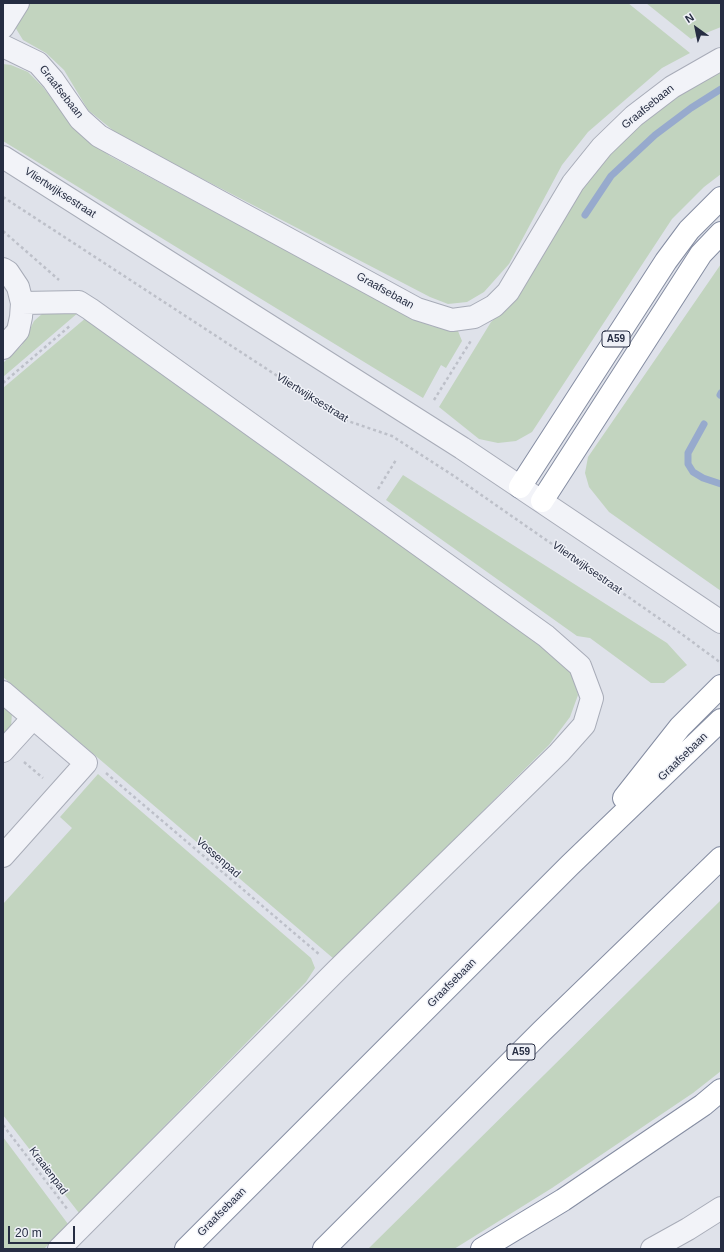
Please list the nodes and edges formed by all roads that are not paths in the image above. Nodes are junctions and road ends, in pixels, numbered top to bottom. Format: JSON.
{"nodes":[{"id":1,"x":18,"y":3,"type":"edge"},
{"id":2,"x":3,"y":26,"type":"edge"},
{"id":3,"x":3,"y":46,"type":"edge"},
{"id":4,"x":721,"y":59,"type":"edge"},
{"id":5,"x":3,"y":157,"type":"edge"},
{"id":6,"x":721,"y":198,"type":"edge"},
{"id":7,"x":721,"y":233,"type":"edge"},
{"id":8,"x":3,"y":269,"type":"edge"},
{"id":9,"x":22,"y":303,"type":"junction"},
{"id":10,"x":3,"y":348,"type":"edge"},
{"id":11,"x":520,"y":487,"type":"junction"},
{"id":12,"x":542,"y":501,"type":"junction"},
{"id":13,"x":714,"y":617,"type":"edge"},
{"id":14,"x":721,"y":686,"type":"edge"},
{"id":15,"x":3,"y":692,"type":"edge"},
{"id":16,"x":33,"y":718,"type":"junction"},
{"id":17,"x":721,"y":720,"type":"edge"},
{"id":18,"x":5,"y":749,"type":"edge"},
{"id":19,"x":3,"y":856,"type":"edge"},
{"id":20,"x":721,"y":858,"type":"edge"},
{"id":21,"x":570,"y":865,"type":"junction"},
{"id":22,"x":721,"y":1090,"type":"edge"},
{"id":23,"x":721,"y":1208,"type":"edge"},
{"id":24,"x":59,"y":1249,"type":"edge"},
{"id":25,"x":186,"y":1249,"type":"edge"},
{"id":26,"x":324,"y":1249,"type":"edge"},
{"id":27,"x":482,"y":1249,"type":"edge"},
{"id":28,"x":652,"y":1249,"type":"edge"}],
"edges":[{"from":1,"to":2,"type":"street"},
{"from":3,"to":4,"type":"street","name":"Graafsebaan"},
{"from":5,"to":11,"type":"street","name":"Vliertwijksestraat"},
{"from":6,"to":11,"type":"highway","number":"A59"},
{"from":7,"to":12,"type":"highway","number":"A59"},
{"from":8,"to":9,"type":"street"},
{"from":9,"to":10,"type":"street"},
{"from":9,"to":24,"type":"street"},
{"from":11,"to":12,"type":"street","name":"Vliertwijksestraat"},
{"from":12,"to":13,"type":"street","name":"Vliertwijksestraat"},
{"from":14,"to":21,"type":"highway"},
{"from":15,"to":16,"type":"street"},
{"from":16,"to":18,"type":"street"},
{"from":16,"to":19,"type":"street"},
{"from":17,"to":21,"type":"highway","name":"Graafsebaan"},
{"from":20,"to":26,"type":"highway","number":"A59"},
{"from":21,"to":25,"type":"highway","name":"Graafsebaan"},
{"from":22,"to":27,"type":"highway"},
{"from":23,"to":28,"type":"street"}]}
